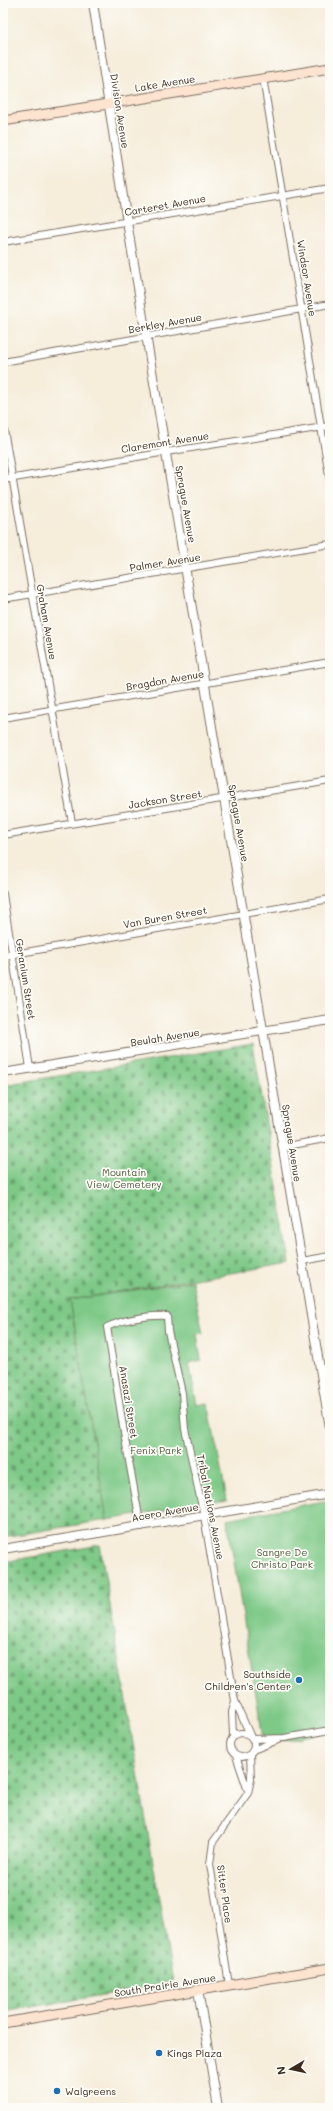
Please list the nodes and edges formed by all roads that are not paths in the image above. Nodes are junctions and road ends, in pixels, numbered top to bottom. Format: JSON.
{"nodes":[{"id":1,"x":93,"y":3,"type":"edge"},
{"id":2,"x":330,"y":68,"type":"edge"},
{"id":3,"x":263,"y":78,"type":"junction"},
{"id":4,"x":108,"y":104,"type":"junction"},
{"id":5,"x":3,"y":121,"type":"edge"},
{"id":6,"x":330,"y":188,"type":"edge"},
{"id":7,"x":283,"y":195,"type":"junction"},
{"id":8,"x":127,"y":222,"type":"junction"},
{"id":9,"x":3,"y":242,"type":"edge"},
{"id":10,"x":330,"y":304,"type":"edge"},
{"id":11,"x":302,"y":308,"type":"junction"},
{"id":12,"x":147,"y":337,"type":"junction"},
{"id":13,"x":3,"y":362,"type":"edge"},
{"id":14,"x":3,"y":424,"type":"edge"},
{"id":15,"x":330,"y":426,"type":"edge"},
{"id":16,"x":320,"y":428,"type":"junction"},
{"id":17,"x":166,"y":452,"type":"junction"},
{"id":18,"x":12,"y":479,"type":"junction"},
{"id":19,"x":3,"y":480,"type":"edge"},
{"id":20,"x":330,"y":481,"type":"edge"},
{"id":21,"x":330,"y":544,"type":"edge"},
{"id":22,"x":187,"y":568,"type":"junction"},
{"id":23,"x":32,"y":594,"type":"junction"},
{"id":24,"x":3,"y":599,"type":"edge"},
{"id":25,"x":330,"y":662,"type":"edge"},
{"id":26,"x":206,"y":684,"type":"junction"},
{"id":27,"x":52,"y":710,"type":"junction"},
{"id":28,"x":3,"y":718,"type":"edge"},
{"id":29,"x":330,"y":781,"type":"edge"},
{"id":30,"x":224,"y":800,"type":"junction"},
{"id":31,"x":72,"y":823,"type":"junction"},
{"id":32,"x":3,"y":835,"type":"edge"},
{"id":33,"x":3,"y":894,"type":"edge"},
{"id":34,"x":330,"y":899,"type":"edge"},
{"id":35,"x":244,"y":913,"type":"junction"},
{"id":36,"x":12,"y":954,"type":"junction"},
{"id":37,"x":3,"y":956,"type":"edge"},
{"id":38,"x":330,"y":1020,"type":"edge"},
{"id":39,"x":263,"y":1032,"type":"junction"},
{"id":40,"x":30,"y":1068,"type":"junction"},
{"id":41,"x":3,"y":1073,"type":"edge"},
{"id":42,"x":330,"y":1138,"type":"edge"},
{"id":43,"x":282,"y":1147,"type":"junction"},
{"id":44,"x":330,"y":1256,"type":"edge"},
{"id":45,"x":302,"y":1261,"type":"junction"},
{"id":46,"x":167,"y":1316,"type":"joint"},
{"id":47,"x":326,"y":1375,"type":"edge"},
{"id":48,"x":330,"y":1428,"type":"edge"},
{"id":49,"x":330,"y":1494,"type":"edge"},
{"id":50,"x":204,"y":1516,"type":"junction"},
{"id":51,"x":141,"y":1527,"type":"junction"},
{"id":52,"x":3,"y":1548,"type":"edge"},
{"id":53,"x":235,"y":1701,"type":"junction"},
{"id":54,"x":330,"y":1730,"type":"edge"},
{"id":55,"x":233,"y":1736,"type":"junction"},
{"id":56,"x":251,"y":1737,"type":"junction"},
{"id":57,"x":284,"y":1738,"type":"junction"},
{"id":58,"x":252,"y":1752,"type":"junction"},
{"id":59,"x":236,"y":1756,"type":"junction"},
{"id":60,"x":248,"y":1793,"type":"junction"},
{"id":61,"x":330,"y":1968,"type":"edge"},
{"id":62,"x":229,"y":1985,"type":"junction"},
{"id":63,"x":198,"y":1990,"type":"junction"},
{"id":64,"x":3,"y":2023,"type":"edge"},
{"id":65,"x":218,"y":2108,"type":"edge"}],
"edges":[{"from":1,"to":4,"type":"street","name":"Division Avenue"},
{"from":2,"to":3,"type":"main road","name":"Lake Avenue"},
{"from":3,"to":4,"type":"main road","name":"Lake Avenue"},
{"from":3,"to":7,"type":"street","name":"Windsor Avenue"},
{"from":4,"to":5,"type":"main road","name":"Lake Avenue"},
{"from":4,"to":8,"type":"street","name":"Division Avenue"},
{"from":6,"to":7,"type":"street","name":"Carteret Avenue"},
{"from":7,"to":8,"type":"street","name":"Carteret Avenue"},
{"from":7,"to":11,"type":"street","name":"Windsor Avenue"},
{"from":8,"to":9,"type":"street","name":"Carteret Avenue"},
{"from":8,"to":12,"type":"street","name":"Sprague Avenue"},
{"from":10,"to":11,"type":"street","name":"Berkley Avenue"},
{"from":11,"to":12,"type":"street","name":"Berkley Avenue"},
{"from":11,"to":16,"type":"street","name":"Windsor Avenue"},
{"from":12,"to":13,"type":"street","name":"Berkley Avenue"},
{"from":12,"to":17,"type":"street","name":"Sprague Avenue"},
{"from":14,"to":18,"type":"street","name":"Graham Avenue"},
{"from":15,"to":16,"type":"street","name":"Claremont Avenue"},
{"from":16,"to":17,"type":"street","name":"Claremont Avenue"},
{"from":16,"to":20,"type":"street","name":"Windsor Avenue"},
{"from":17,"to":18,"type":"street","name":"Claremont Avenue"},
{"from":17,"to":22,"type":"street","name":"Sprague Avenue"},
{"from":18,"to":19,"type":"street","name":"Claremont Avenue"},
{"from":18,"to":23,"type":"street","name":"Graham Avenue"},
{"from":21,"to":22,"type":"street","name":"Palmer Avenue"},
{"from":22,"to":23,"type":"street","name":"Palmer Avenue"},
{"from":22,"to":26,"type":"street","name":"Sprague Avenue"},
{"from":23,"to":24,"type":"street","name":"Palmer Avenue"},
{"from":23,"to":27,"type":"street","name":"Graham Avenue"},
{"from":25,"to":26,"type":"street","name":"Bragdon Avenue"},
{"from":26,"to":27,"type":"street","name":"Bragdon Avenue"},
{"from":26,"to":30,"type":"street","name":"Sprague Avenue"},
{"from":27,"to":28,"type":"street","name":"Bragdon Avenue"},
{"from":27,"to":31,"type":"street","name":"Graham Avenue"},
{"from":29,"to":30,"type":"street","name":"Jackson Street"},
{"from":30,"to":31,"type":"street","name":"Jackson Street"},
{"from":30,"to":35,"type":"street","name":"Sprague Avenue"},
{"from":31,"to":32,"type":"street","name":"Jackson Street"},
{"from":33,"to":36,"type":"street","name":"Geranium Street"},
{"from":34,"to":35,"type":"street","name":"Van Buren Street"},
{"from":35,"to":36,"type":"street","name":"Van Buren Street"},
{"from":35,"to":39,"type":"street","name":"Sprague Avenue"},
{"from":36,"to":37,"type":"street","name":"Van Buren Street"},
{"from":36,"to":40,"type":"street","name":"Geranium Street"},
{"from":38,"to":39,"type":"street","name":"Beulah Avenue"},
{"from":39,"to":40,"type":"street","name":"Beulah Avenue"},
{"from":39,"to":43,"type":"street","name":"Sprague Avenue"},
{"from":40,"to":41,"type":"street","name":"Beulah Avenue"},
{"from":42,"to":43,"type":"street"},
{"from":43,"to":45,"type":"street","name":"Sprague Avenue"},
{"from":44,"to":45,"type":"street"},
{"from":45,"to":47,"type":"street","name":"Sprague Avenue"},
{"from":46,"to":50,"type":"street","name":"Tribal Nations Avenue"},
{"from":46,"to":51,"type":"street","name":"Anasazi Street"},
{"from":47,"to":48,"type":"street","name":"Sprague Avenue"},
{"from":49,"to":50,"type":"street","name":"Acero Avenue"},
{"from":50,"to":51,"type":"street","name":"Acero Avenue"},
{"from":50,"to":53,"type":"street","name":"Tribal Nations Avenue"},
{"from":51,"to":52,"type":"street","name":"Acero Avenue"},
{"from":53,"to":55,"type":"street"},
{"from":53,"to":56,"type":"street"},
{"from":54,"to":57,"type":"street"},
{"from":55,"to":56,"type":"street"},
{"from":55,"to":59,"type":"street"},
{"from":56,"to":57,"type":"street"},
{"from":56,"to":58,"type":"street"},
{"from":57,"to":58,"type":"street"},
{"from":58,"to":59,"type":"street"},
{"from":58,"to":60,"type":"street"},
{"from":59,"to":60,"type":"street"},
{"from":60,"to":62,"type":"street","name":"Sitter Place"},
{"from":61,"to":62,"type":"main road","name":"South Prairie Avenue"},
{"from":62,"to":63,"type":"main road","name":"South Prairie Avenue"},
{"from":63,"to":64,"type":"main road","name":"South Prairie Avenue"},
{"from":63,"to":65,"type":"street"}]}
